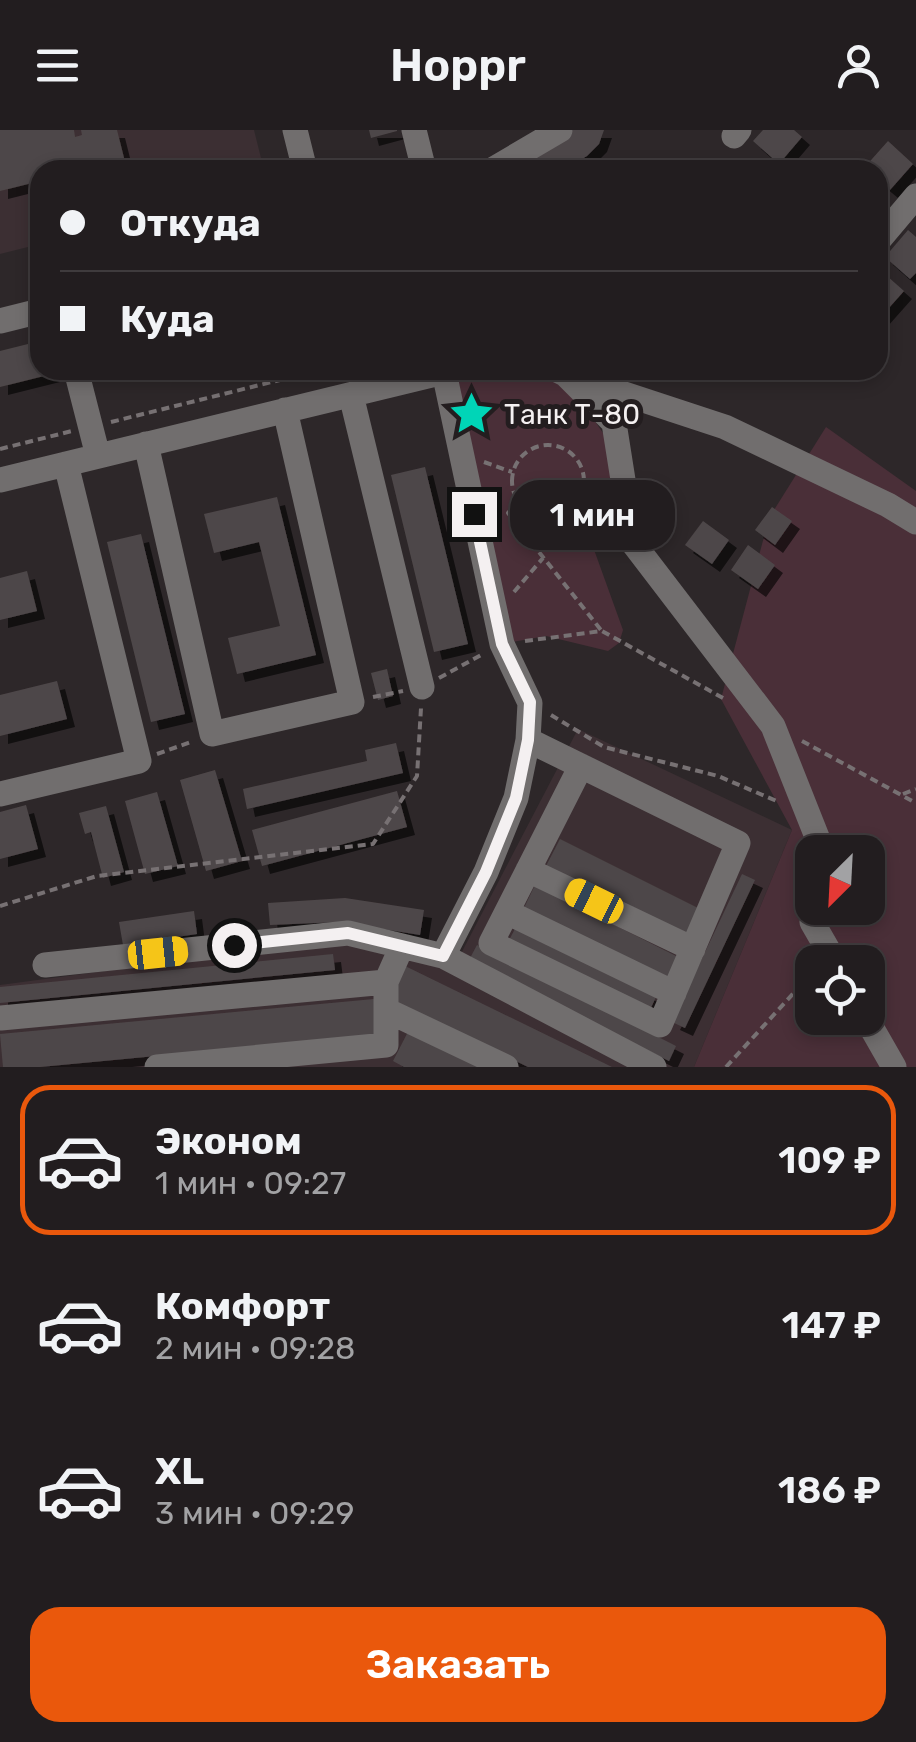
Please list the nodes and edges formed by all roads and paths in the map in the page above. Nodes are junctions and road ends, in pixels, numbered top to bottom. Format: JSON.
{"nodes":[{"id":1,"x":295,"y":130,"type":"edge"},
{"id":2,"x":414,"y":130,"type":"edge"},
{"id":3,"x":560,"y":130,"type":"edge"},
{"id":4,"x":302,"y":160,"type":"edge"},
{"id":5,"x":422,"y":160,"type":"edge"},
{"id":6,"x":509,"y":160,"type":"edge"},
{"id":7,"x":916,"y":196,"type":"edge"},
{"id":8,"x":888,"y":229,"type":"edge"},
{"id":9,"x":30,"y":313,"type":"edge"},
{"id":10,"x":0,"y":321,"type":"edge"},
{"id":11,"x":79,"y":380,"type":"edge"},
{"id":12,"x":280,"y":380,"type":"edge"},
{"id":13,"x":410,"y":380,"type":"edge"},
{"id":14,"x":450,"y":380,"type":"edge"},
{"id":15,"x":569,"y":380,"type":"edge"},
{"id":16,"x":585,"y":380,"type":"edge"},
{"id":17,"x":350,"y":394,"type":"junction"},
{"id":18,"x":286,"y":410,"type":"junction"},
{"id":19,"x":91,"y":427,"type":"junction"},
{"id":20,"x":146,"y":444,"type":"junction"},
{"id":21,"x":0,"y":449,"type":"edge"},
{"id":22,"x":98,"y":456,"type":"junction"},
{"id":23,"x":66,"y":464,"type":"junction"},
{"id":24,"x":0,"y":480,"type":"edge"},
{"id":25,"x":518,"y":501,"type":"junction"},
{"id":26,"x":916,"y":522,"type":"edge"},
{"id":27,"x":544,"y":558,"type":"junction"},
{"id":28,"x":495,"y":613,"type":"junction"},
{"id":29,"x":602,"y":632,"type":"junction"},
{"id":30,"x":502,"y":644,"type":"junction"},
{"id":31,"x":422,"y":687,"type":"junction"},
{"id":32,"x":722,"y":698,"type":"dead end"},
{"id":33,"x":352,"y":702,"type":"junction"},
{"id":34,"x":530,"y":702,"type":"junction"},
{"id":35,"x":773,"y":726,"type":"junction"},
{"id":36,"x":212,"y":734,"type":"junction"},
{"id":37,"x":528,"y":740,"type":"junction"},
{"id":38,"x":139,"y":760,"type":"junction"},
{"id":39,"x":581,"y":766,"type":"junction"},
{"id":40,"x":916,"y":790,"type":"edge"},
{"id":41,"x":0,"y":794,"type":"edge"},
{"id":42,"x":903,"y":794,"type":"junction"},
{"id":43,"x":916,"y":803,"type":"edge"},
{"id":44,"x":808,"y":814,"type":"junction"},
{"id":45,"x":816,"y":835,"type":"edge"},
{"id":46,"x":528,"y":870,"type":"junction"},
{"id":47,"x":0,"y":906,"type":"edge"},
{"id":48,"x":507,"y":912,"type":"junction"},
{"id":49,"x":402,"y":946,"type":"junction"},
{"id":50,"x":693,"y":948,"type":"junction"},
{"id":51,"x":443,"y":956,"type":"junction"},
{"id":52,"x":44,"y":965,"type":"dead end"},
{"id":53,"x":386,"y":982,"type":"junction"},
{"id":54,"x":795,"y":992,"type":"edge"},
{"id":55,"x":674,"y":993,"type":"junction"},
{"id":56,"x":386,"y":1010,"type":"junction"},
{"id":57,"x":0,"y":1018,"type":"edge"},
{"id":58,"x":876,"y":1035,"type":"edge"},
{"id":59,"x":385,"y":1056,"type":"edge"},
{"id":60,"x":158,"y":1067,"type":"edge"},
{"id":61,"x":506,"y":1067,"type":"edge"},
{"id":62,"x":654,"y":1067,"type":"edge"},
{"id":63,"x":726,"y":1067,"type":"edge"},
{"id":64,"x":894,"y":1067,"type":"edge"}],
"edges":[{"from":1,"to":4,"type":"street"},
{"from":2,"to":5,"type":"street"},
{"from":3,"to":6,"type":"street"},
{"from":7,"to":8,"type":"street"},
{"from":9,"to":10,"type":"street"},
{"from":11,"to":19,"type":"street"},
{"from":12,"to":19,"type":"path"},
{"from":13,"to":17,"type":"street"},
{"from":14,"to":28,"type":"street"},
{"from":15,"to":35,"type":"street"},
{"from":16,"to":26,"type":"street"},
{"from":17,"to":18,"type":"street"},
{"from":17,"to":31,"type":"street"},
{"from":18,"to":20,"type":"street"},
{"from":18,"to":33,"type":"street"},
{"from":19,"to":21,"type":"path"},
{"from":19,"to":22,"type":"street"},
{"from":20,"to":22,"type":"street"},
{"from":20,"to":36,"type":"street"},
{"from":22,"to":23,"type":"street"},
{"from":23,"to":24,"type":"street"},
{"from":23,"to":38,"type":"street"},
{"from":25,"to":25,"type":"path"},
{"from":25,"to":27,"type":"path"},
{"from":27,"to":28,"type":"path"},
{"from":27,"to":29,"type":"path"},
{"from":28,"to":30,"type":"street"},
{"from":29,"to":30,"type":"path"},
{"from":29,"to":32,"type":"path"},
{"from":30,"to":31,"type":"path"},
{"from":30,"to":34,"type":"street"},
{"from":31,"to":33,"type":"path"},
{"from":31,"to":47,"type":"path"},
{"from":33,"to":36,"type":"street"},
{"from":34,"to":37,"type":"street"},
{"from":34,"to":44,"type":"path"},
{"from":35,"to":42,"type":"path"},
{"from":35,"to":44,"type":"street"},
{"from":36,"to":38,"type":"path"},
{"from":37,"to":39,"type":"street"},
{"from":37,"to":51,"type":"street"},
{"from":38,"to":41,"type":"street"},
{"from":39,"to":46,"type":"street"},
{"from":39,"to":50,"type":"street"},
{"from":40,"to":42,"type":"path"},
{"from":42,"to":43,"type":"path"},
{"from":44,"to":45,"type":"street"},
{"from":46,"to":48,"type":"street"},
{"from":46,"to":50,"type":"street"},
{"from":48,"to":55,"type":"street"},
{"from":48,"to":55,"type":"street"},
{"from":49,"to":51,"type":"street"},
{"from":49,"to":52,"type":"street"},
{"from":49,"to":53,"type":"street"},
{"from":50,"to":55,"type":"street"},
{"from":51,"to":62,"type":"street"},
{"from":53,"to":56,"type":"street"},
{"from":53,"to":57,"type":"street"},
{"from":54,"to":63,"type":"path"},
{"from":56,"to":59,"type":"street"},
{"from":56,"to":61,"type":"street"},
{"from":58,"to":64,"type":"street"},
{"from":59,"to":60,"type":"street"}]}
